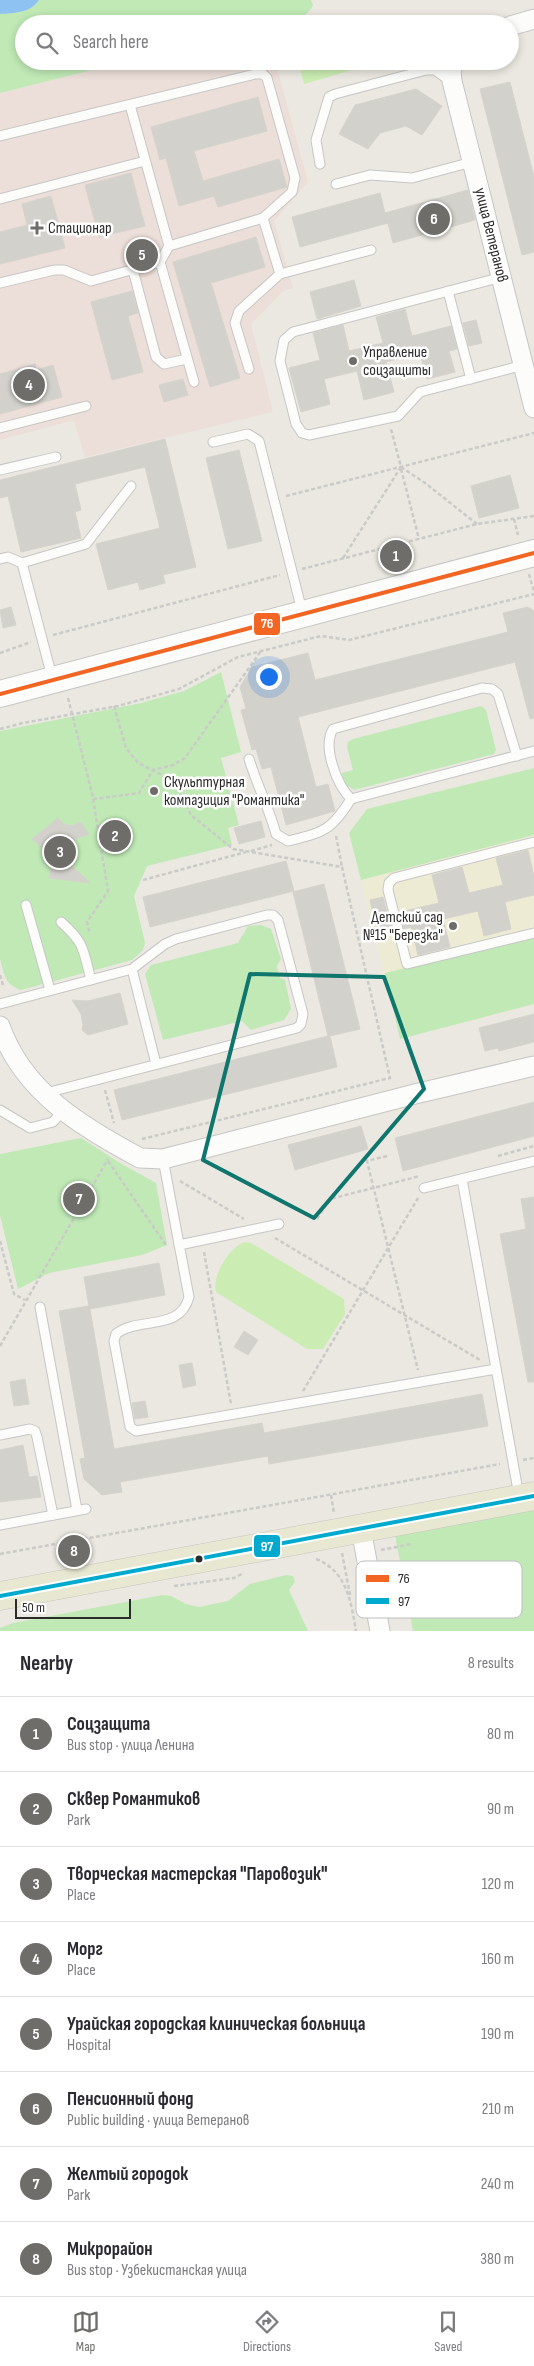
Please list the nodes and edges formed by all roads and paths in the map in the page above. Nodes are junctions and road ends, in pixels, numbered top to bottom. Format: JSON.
{"nodes":[{"id":1,"x":534,"y":19,"type":"edge"},
{"id":2,"x":519,"y":23,"type":"edge"},
{"id":3,"x":452,"y":70,"type":"edge"},
{"id":4,"x":452,"y":81,"type":"junction"},
{"id":5,"x":130,"y":104,"type":"junction"},
{"id":6,"x":0,"y":136,"type":"edge"},
{"id":7,"x":146,"y":161,"type":"junction"},
{"id":8,"x":472,"y":162,"type":"junction"},
{"id":9,"x":320,"y":164,"type":"dead end"},
{"id":10,"x":336,"y":184,"type":"dead end"},
{"id":11,"x":0,"y":199,"type":"edge"},
{"id":12,"x":263,"y":218,"type":"junction"},
{"id":13,"x":168,"y":246,"type":"junction"},
{"id":14,"x":371,"y":250,"type":"dead end"},
{"id":15,"x":160,"y":262,"type":"junction"},
{"id":16,"x":133,"y":270,"type":"junction"},
{"id":17,"x":280,"y":274,"type":"junction"},
{"id":18,"x":502,"y":277,"type":"junction"},
{"id":19,"x":0,"y":283,"type":"edge"},
{"id":20,"x":448,"y":291,"type":"junction"},
{"id":21,"x":187,"y":359,"type":"junction"},
{"id":22,"x":524,"y":365,"type":"junction"},
{"id":23,"x":249,"y":369,"type":"dead end"},
{"id":24,"x":471,"y":379,"type":"junction"},
{"id":25,"x":194,"y":382,"type":"dead end"},
{"id":26,"x":86,"y":406,"type":"dead end"},
{"id":27,"x":534,"y":408,"type":"edge"},
{"id":28,"x":388,"y":419,"type":"junction"},
{"id":29,"x":0,"y":428,"type":"edge"},
{"id":30,"x":534,"y":433,"type":"edge"},
{"id":31,"x":213,"y":442,"type":"dead end"},
{"id":32,"x":56,"y":457,"type":"dead end"},
{"id":33,"x":401,"y":467,"type":"junction"},
{"id":34,"x":0,"y":470,"type":"edge"},
{"id":35,"x":131,"y":486,"type":"dead end"},
{"id":36,"x":274,"y":498,"type":"junction"},
{"id":37,"x":534,"y":516,"type":"edge"},
{"id":38,"x":477,"y":524,"type":"junction"},
{"id":39,"x":419,"y":539,"type":"junction"},
{"id":40,"x":534,"y":553,"type":"edge"},
{"id":41,"x":0,"y":559,"type":"edge"},
{"id":42,"x":342,"y":559,"type":"junction"},
{"id":43,"x":22,"y":563,"type":"junction"},
{"id":44,"x":291,"y":572,"type":"junction"},
{"id":45,"x":534,"y":594,"type":"edge"},
{"id":46,"x":302,"y":614,"type":"junction"},
{"id":47,"x":42,"y":639,"type":"junction"},
{"id":48,"x":262,"y":651,"type":"junction"},
{"id":49,"x":0,"y":654,"type":"edge"},
{"id":50,"x":58,"y":679,"type":"junction"},
{"id":51,"x":0,"y":694,"type":"edge"},
{"id":52,"x":114,"y":706,"type":"junction"},
{"id":53,"x":73,"y":714,"type":"junction"},
{"id":54,"x":0,"y":729,"type":"edge"},
{"id":55,"x":534,"y":752,"type":"edge"},
{"id":56,"x":517,"y":756,"type":"junction"},
{"id":57,"x":249,"y":759,"type":"dead end"},
{"id":58,"x":153,"y":770,"type":"junction"},
{"id":59,"x":93,"y":799,"type":"junction"},
{"id":60,"x":351,"y":799,"type":"junction"},
{"id":61,"x":341,"y":831,"type":"dead end"},
{"id":62,"x":288,"y":841,"type":"junction"},
{"id":63,"x":534,"y":842,"type":"edge"},
{"id":64,"x":249,"y":852,"type":"junction"},
{"id":65,"x":342,"y":867,"type":"junction"},
{"id":66,"x":143,"y":880,"type":"dead end"},
{"id":67,"x":26,"y":906,"type":"dead end"},
{"id":68,"x":61,"y":922,"type":"dead end"},
{"id":69,"x":534,"y":933,"type":"edge"},
{"id":70,"x":91,"y":938,"type":"dead end"},
{"id":71,"x":132,"y":969,"type":"junction"},
{"id":72,"x":0,"y":975,"type":"edge"},
{"id":73,"x":91,"y":980,"type":"junction"},
{"id":74,"x":3,"y":985,"type":"dead end"},
{"id":75,"x":50,"y":990,"type":"junction"},
{"id":76,"x":0,"y":1004,"type":"edge"},
{"id":77,"x":0,"y":1026,"type":"edge"},
{"id":78,"x":7,"y":1063,"type":"edge"},
{"id":79,"x":156,"y":1064,"type":"junction"},
{"id":80,"x":534,"y":1066,"type":"edge"},
{"id":81,"x":101,"y":1078,"type":"junction"},
{"id":82,"x":44,"y":1094,"type":"junction"},
{"id":83,"x":0,"y":1110,"type":"edge"},
{"id":84,"x":63,"y":1111,"type":"junction"},
{"id":85,"x":116,"y":1131,"type":"dead end"},
{"id":86,"x":136,"y":1141,"type":"dead end"},
{"id":87,"x":387,"y":1156,"type":"dead end"},
{"id":88,"x":534,"y":1161,"type":"edge"},
{"id":89,"x":165,"y":1166,"type":"junction"},
{"id":90,"x":462,"y":1179,"type":"junction"},
{"id":91,"x":424,"y":1188,"type":"joint"},
{"id":92,"x":279,"y":1224,"type":"dead end"},
{"id":93,"x":259,"y":1228,"type":"junction"},
{"id":94,"x":202,"y":1240,"type":"junction"},
{"id":95,"x":0,"y":1241,"type":"edge"},
{"id":96,"x":180,"y":1245,"type":"junction"},
{"id":97,"x":388,"y":1248,"type":"junction"},
{"id":98,"x":363,"y":1290,"type":"junction"},
{"id":99,"x":26,"y":1300,"type":"junction"},
{"id":100,"x":40,"y":1307,"type":"joint"},
{"id":101,"x":405,"y":1315,"type":"junction"},
{"id":102,"x":0,"y":1346,"type":"edge"},
{"id":103,"x":496,"y":1369,"type":"junction"},
{"id":104,"x":421,"y":1381,"type":"junction"},
{"id":105,"x":296,"y":1402,"type":"junction"},
{"id":106,"x":233,"y":1414,"type":"junction"},
{"id":107,"x":0,"y":1435,"type":"edge"},
{"id":108,"x":534,"y":1458,"type":"edge"},
{"id":109,"x":512,"y":1462,"type":"junction"},
{"id":110,"x":526,"y":1497,"type":"edge"},
{"id":111,"x":52,"y":1515,"type":"junction"},
{"id":112,"x":0,"y":1524,"type":"edge"},
{"id":113,"x":361,"y":1529,"type":"junction"},
{"id":114,"x":0,"y":1554,"type":"edge"},
{"id":115,"x":314,"y":1559,"type":"dead end"},
{"id":116,"x":367,"y":1561,"type":"edge"},
{"id":117,"x":0,"y":1596,"type":"edge"},
{"id":118,"x":378,"y":1618,"type":"edge"},
{"id":119,"x":356,"y":1631,"type":"edge"},
{"id":120,"x":380,"y":1631,"type":"edge"}],
"edges":[{"from":1,"to":2,"type":"street"},
{"from":3,"to":4,"type":"street","name":"улица Ветеранов"},
{"from":4,"to":8,"type":"street","name":"улица Ветеранов"},
{"from":4,"to":9,"type":"lane"},
{"from":5,"to":6,"type":"lane"},
{"from":5,"to":7,"type":"lane"},
{"from":5,"to":12,"type":"lane"},
{"from":7,"to":11,"type":"lane"},
{"from":7,"to":13,"type":"lane"},
{"from":8,"to":10,"type":"lane"},
{"from":8,"to":18,"type":"street","name":"улица Ветеранов"},
{"from":12,"to":13,"type":"lane"},
{"from":12,"to":17,"type":"lane"},
{"from":13,"to":15,"type":"lane"},
{"from":14,"to":17,"type":"lane"},
{"from":15,"to":16,"type":"lane"},
{"from":15,"to":21,"type":"lane"},
{"from":16,"to":19,"type":"lane"},
{"from":16,"to":21,"type":"lane"},
{"from":17,"to":23,"type":"lane"},
{"from":18,"to":20,"type":"lane"},
{"from":18,"to":22,"type":"street","name":"улица Ветеранов"},
{"from":20,"to":24,"type":"lane"},
{"from":20,"to":28,"type":"lane"},
{"from":21,"to":25,"type":"lane"},
{"from":22,"to":24,"type":"lane"},
{"from":22,"to":27,"type":"street","name":"улица Ветеранов"},
{"from":24,"to":28,"type":"lane"},
{"from":26,"to":29,"type":"lane"},
{"from":28,"to":33,"type":"path"},
{"from":30,"to":33,"type":"path"},
{"from":31,"to":36,"type":"lane"},
{"from":32,"to":34,"type":"lane"},
{"from":33,"to":36,"type":"path"},
{"from":33,"to":38,"type":"path"},
{"from":33,"to":39,"type":"path"},
{"from":33,"to":42,"type":"path"},
{"from":35,"to":43,"type":"lane"},
{"from":36,"to":44,"type":"lane"},
{"from":37,"to":38,"type":"path"},
{"from":38,"to":39,"type":"path"},
{"from":39,"to":42,"type":"path"},
{"from":40,"to":46,"type":"main road"},
{"from":41,"to":43,"type":"lane"},
{"from":42,"to":44,"type":"path"},
{"from":43,"to":47,"type":"lane"},
{"from":44,"to":46,"type":"lane"},
{"from":44,"to":47,"type":"path"},
{"from":45,"to":48,"type":"path"},
{"from":46,"to":50,"type":"main road"},
{"from":47,"to":49,"type":"path"},
{"from":47,"to":50,"type":"lane"},
{"from":48,"to":52,"type":"path"},
{"from":48,"to":58,"type":"path"},
{"from":50,"to":51,"type":"main road"},
{"from":50,"to":53,"type":"path"},
{"from":52,"to":53,"type":"path"},
{"from":52,"to":58,"type":"path"},
{"from":53,"to":54,"type":"path"},
{"from":53,"to":59,"type":"path"},
{"from":55,"to":56,"type":"lane"},
{"from":56,"to":60,"type":"lane"},
{"from":56,"to":60,"type":"lane"},
{"from":57,"to":62,"type":"lane"},
{"from":58,"to":59,"type":"path"},
{"from":58,"to":64,"type":"path"},
{"from":59,"to":70,"type":"path"},
{"from":60,"to":62,"type":"lane"},
{"from":61,"to":65,"type":"path"},
{"from":62,"to":64,"type":"path"},
{"from":63,"to":69,"type":"lane"},
{"from":64,"to":65,"type":"path"},
{"from":64,"to":66,"type":"path"},
{"from":65,"to":86,"type":"path"},
{"from":67,"to":75,"type":"lane"},
{"from":68,"to":73,"type":"lane"},
{"from":71,"to":73,"type":"lane"},
{"from":71,"to":79,"type":"lane"},
{"from":71,"to":79,"type":"lane"},
{"from":72,"to":74,"type":"path"},
{"from":73,"to":75,"type":"lane"},
{"from":75,"to":76,"type":"lane"},
{"from":77,"to":78,"type":"street"},
{"from":78,"to":82,"type":"street"},
{"from":79,"to":81,"type":"lane"},
{"from":80,"to":89,"type":"street"},
{"from":81,"to":82,"type":"lane"},
{"from":81,"to":85,"type":"path"},
{"from":82,"to":84,"type":"street"},
{"from":83,"to":84,"type":"lane"},
{"from":84,"to":89,"type":"street"},
{"from":87,"to":97,"type":"path"},
{"from":88,"to":90,"type":"lane"},
{"from":89,"to":93,"type":"path"},
{"from":89,"to":96,"type":"lane"},
{"from":90,"to":91,"type":"lane"},
{"from":90,"to":103,"type":"lane"},
{"from":91,"to":97,"type":"path"},
{"from":92,"to":93,"type":"lane"},
{"from":93,"to":94,"type":"lane"},
{"from":93,"to":98,"type":"path"},
{"from":94,"to":96,"type":"lane"},
{"from":94,"to":106,"type":"path"},
{"from":95,"to":99,"type":"path"},
{"from":96,"to":99,"type":"path"},
{"from":96,"to":106,"type":"lane"},
{"from":97,"to":98,"type":"path"},
{"from":97,"to":101,"type":"path"},
{"from":98,"to":101,"type":"path"},
{"from":98,"to":105,"type":"path"},
{"from":99,"to":100,"type":"path"},
{"from":99,"to":102,"type":"path"},
{"from":100,"to":111,"type":"lane"},
{"from":101,"to":103,"type":"path"},
{"from":101,"to":104,"type":"path"},
{"from":103,"to":104,"type":"lane"},
{"from":103,"to":109,"type":"lane"},
{"from":104,"to":105,"type":"lane"},
{"from":105,"to":106,"type":"lane"},
{"from":107,"to":111,"type":"lane"},
{"from":108,"to":109,"type":"path"},
{"from":109,"to":110,"type":"lane"},
{"from":109,"to":114,"type":"path"},
{"from":110,"to":113,"type":"main road"},
{"from":111,"to":112,"type":"lane"},
{"from":113,"to":116,"type":"street"},
{"from":113,"to":117,"type":"main road"},
{"from":115,"to":119,"type":"path"},
{"from":118,"to":120,"type":"street"}]}
